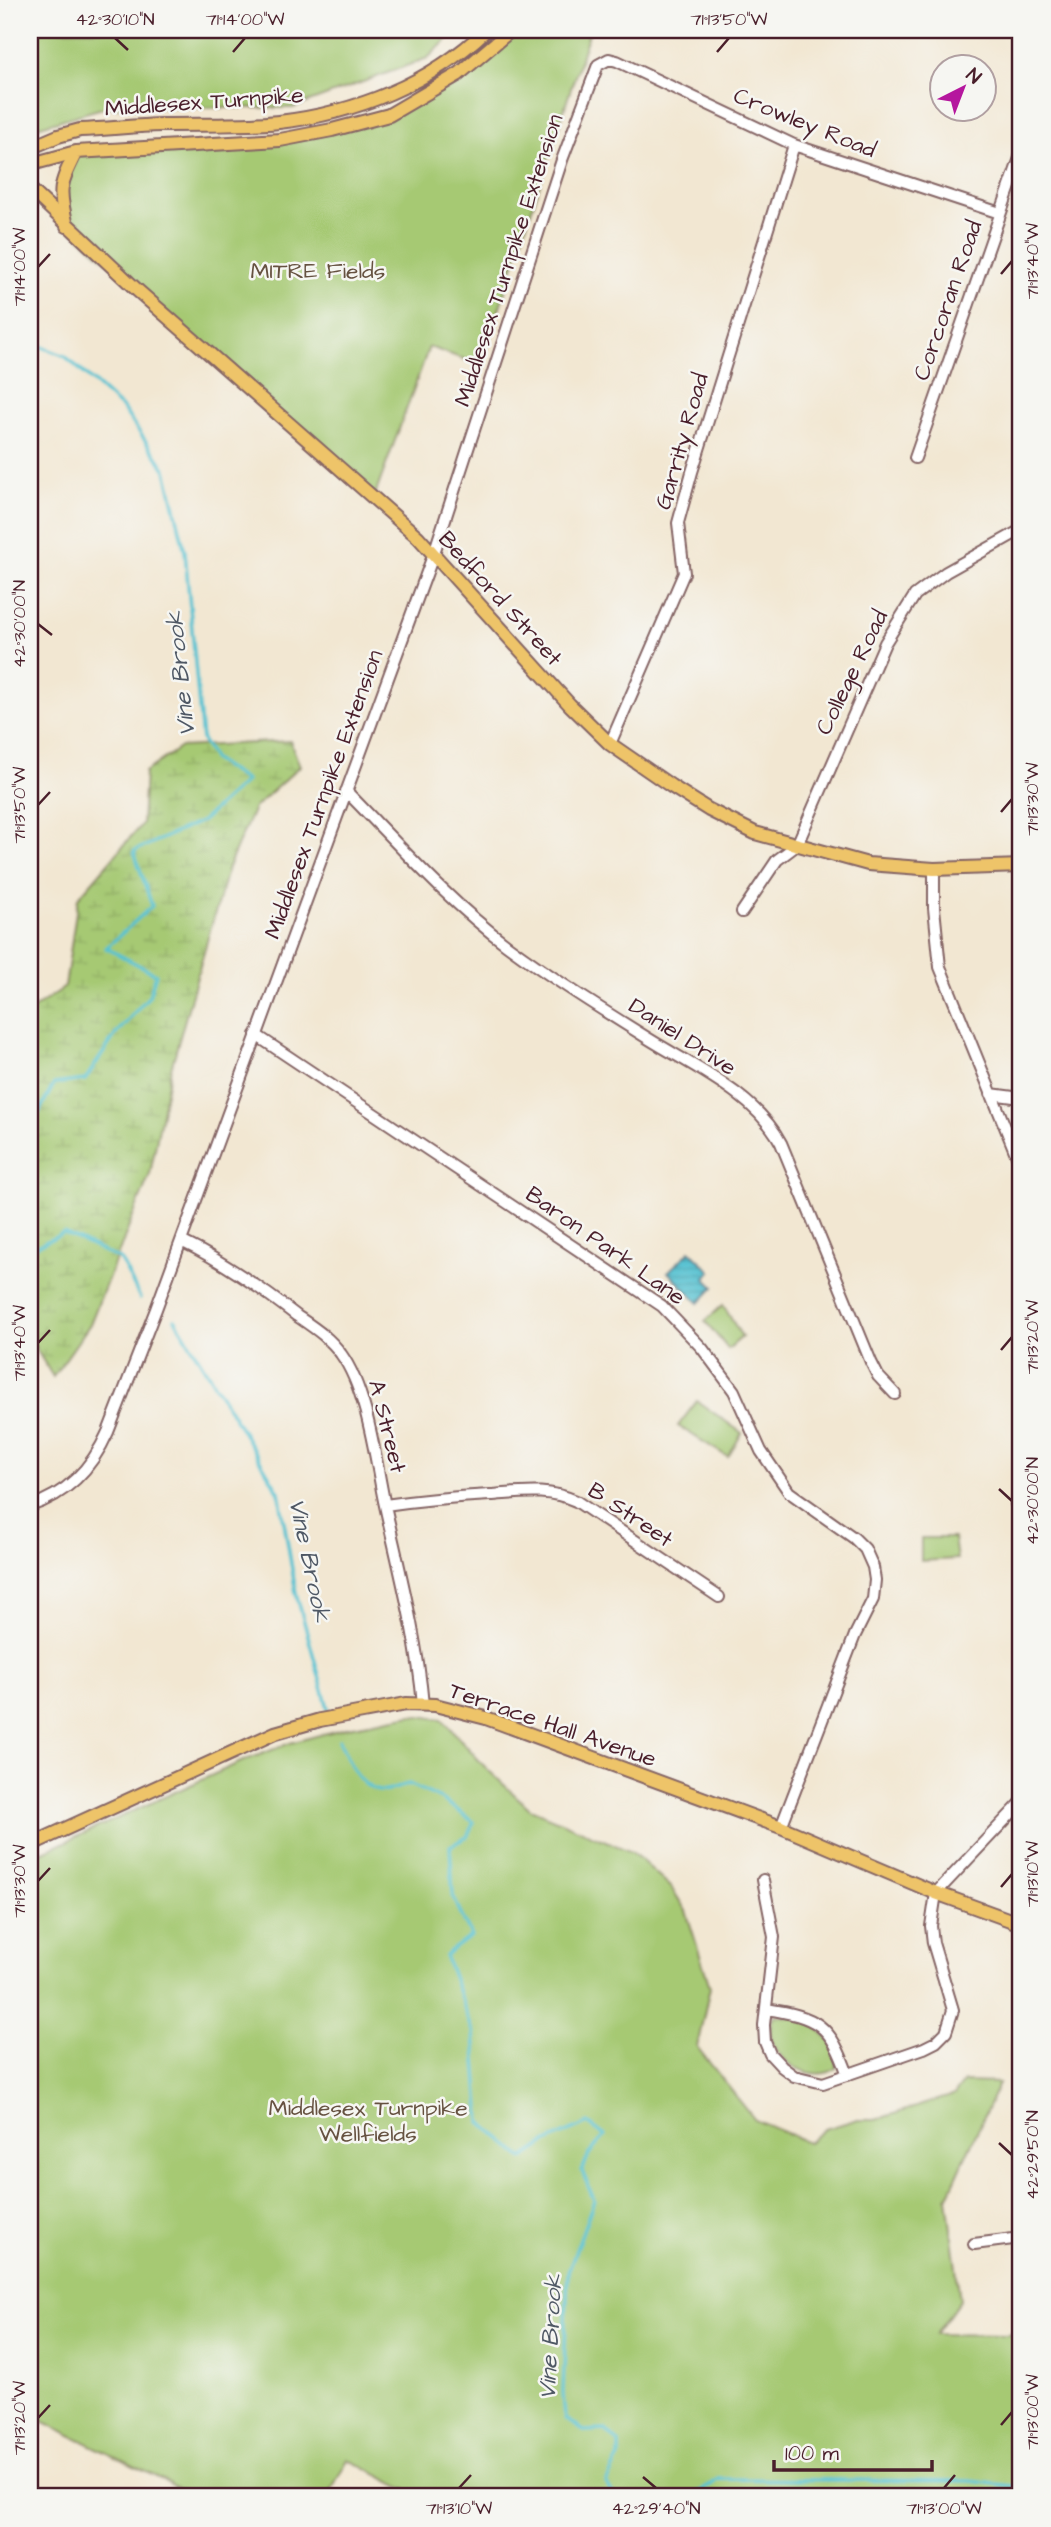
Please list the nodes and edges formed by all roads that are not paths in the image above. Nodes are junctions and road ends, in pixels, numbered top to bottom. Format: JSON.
{"nodes":[{"id":1,"x":486,"y":30,"type":"edge"},
{"id":2,"x":511,"y":30,"type":"edge"},
{"id":3,"x":601,"y":62,"type":"joint"},
{"id":4,"x":794,"y":145,"type":"junction"},
{"id":5,"x":30,"y":148,"type":"edge"},
{"id":6,"x":76,"y":152,"type":"junction"},
{"id":7,"x":1021,"y":156,"type":"edge"},
{"id":8,"x":30,"y":162,"type":"edge"},
{"id":9,"x":30,"y":189,"type":"edge"},
{"id":10,"x":1000,"y":213,"type":"junction"},
{"id":11,"x":67,"y":226,"type":"junction"},
{"id":12,"x":915,"y":458,"type":"dead end"},
{"id":13,"x":1021,"y":530,"type":"edge"},
{"id":14,"x":434,"y":553,"type":"junction"},
{"id":15,"x":610,"y":744,"type":"junction"},
{"id":16,"x":346,"y":791,"type":"junction"},
{"id":17,"x":797,"y":845,"type":"junction"},
{"id":18,"x":1021,"y":866,"type":"edge"},
{"id":19,"x":934,"y":869,"type":"junction"},
{"id":20,"x":742,"y":912,"type":"dead end"},
{"id":21,"x":256,"y":1035,"type":"junction"},
{"id":22,"x":991,"y":1094,"type":"junction"},
{"id":23,"x":1021,"y":1098,"type":"edge"},
{"id":24,"x":1021,"y":1166,"type":"edge"},
{"id":25,"x":181,"y":1241,"type":"junction"},
{"id":26,"x":895,"y":1394,"type":"dead end"},
{"id":27,"x":385,"y":1505,"type":"junction"},
{"id":28,"x":30,"y":1506,"type":"edge"},
{"id":29,"x":719,"y":1597,"type":"dead end"},
{"id":30,"x":423,"y":1705,"type":"junction"},
{"id":31,"x":1021,"y":1803,"type":"edge"},
{"id":32,"x":781,"y":1827,"type":"junction"},
{"id":33,"x":30,"y":1845,"type":"edge"},
{"id":34,"x":763,"y":1880,"type":"dead end"},
{"id":35,"x":936,"y":1893,"type":"junction"},
{"id":36,"x":1021,"y":1924,"type":"edge"},
{"id":37,"x":766,"y":2009,"type":"junction"},
{"id":38,"x":848,"y":2075,"type":"junction"},
{"id":39,"x":1021,"y":2238,"type":"edge"},
{"id":40,"x":974,"y":2244,"type":"dead end"}],
"edges":[{"from":1,"to":5,"type":"main road","name":"Middlesex Turnpike"},
{"from":2,"to":6,"type":"main road","name":"Middlesex Turnpike"},
{"from":3,"to":4,"type":"street","name":"Crowley Road"},
{"from":3,"to":14,"type":"street","name":"Middlesex Turnpike Extension"},
{"from":4,"to":10,"type":"street","name":"Crowley Road"},
{"from":4,"to":15,"type":"street","name":"Garrity Road"},
{"from":6,"to":8,"type":"main road","name":"Middlesex Turnpike"},
{"from":6,"to":11,"type":"main road"},
{"from":7,"to":10,"type":"street","name":"Corcoran Road"},
{"from":9,"to":11,"type":"main road","name":"Bedford Street"},
{"from":10,"to":12,"type":"street","name":"Corcoran Road"},
{"from":11,"to":14,"type":"main road","name":"Bedford Street"},
{"from":13,"to":17,"type":"street","name":"College Road"},
{"from":14,"to":15,"type":"main road","name":"Bedford Street"},
{"from":14,"to":16,"type":"street","name":"Middlesex Turnpike Extension"},
{"from":15,"to":17,"type":"main road","name":"Bedford Street"},
{"from":16,"to":21,"type":"street","name":"Middlesex Turnpike Extension"},
{"from":16,"to":26,"type":"street","name":"Daniel Drive"},
{"from":17,"to":19,"type":"main road","name":"Bedford Street"},
{"from":17,"to":20,"type":"street"},
{"from":18,"to":19,"type":"main road","name":"Bedford Street"},
{"from":19,"to":22,"type":"street"},
{"from":21,"to":25,"type":"street","name":"Middlesex Turnpike Extension"},
{"from":21,"to":32,"type":"street","name":"Baron Park Lane"},
{"from":22,"to":23,"type":"street"},
{"from":22,"to":24,"type":"street"},
{"from":25,"to":27,"type":"street","name":"A Street"},
{"from":25,"to":28,"type":"street","name":"Middlesex Turnpike Extension"},
{"from":27,"to":29,"type":"street","name":"B Street"},
{"from":27,"to":30,"type":"street","name":"A Street"},
{"from":30,"to":32,"type":"main road","name":"Terrace Hall Avenue"},
{"from":30,"to":33,"type":"main road","name":"Terrace Hall Avenue"},
{"from":31,"to":35,"type":"street"},
{"from":32,"to":35,"type":"main road","name":"Terrace Hall Avenue"},
{"from":34,"to":37,"type":"street"},
{"from":35,"to":36,"type":"main road","name":"Terrace Hall Avenue"},
{"from":35,"to":38,"type":"street"},
{"from":37,"to":38,"type":"street"},
{"from":37,"to":38,"type":"street"},
{"from":39,"to":40,"type":"street"}]}
